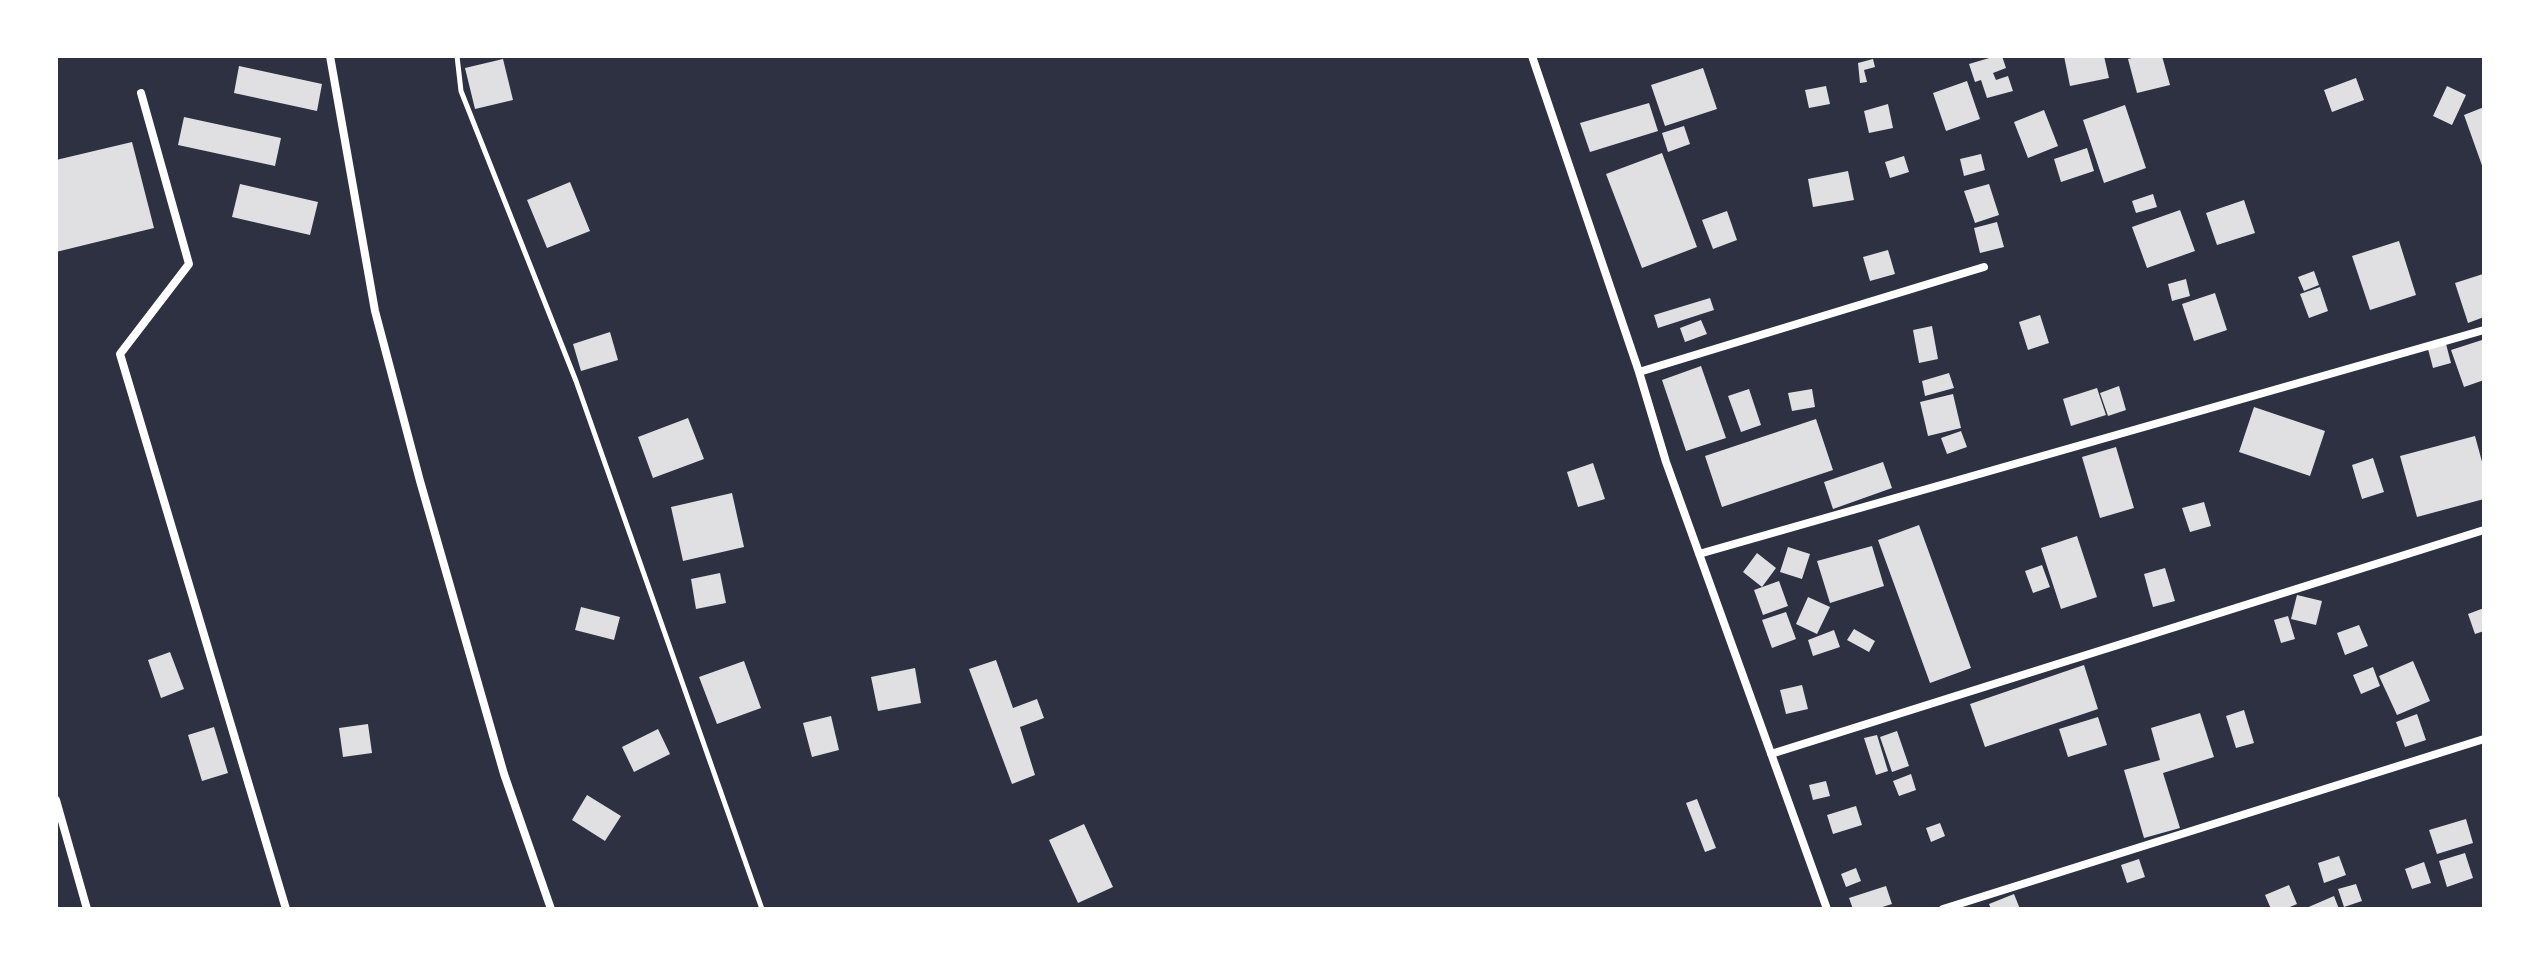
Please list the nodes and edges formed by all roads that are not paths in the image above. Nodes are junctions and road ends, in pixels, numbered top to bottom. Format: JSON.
{"nodes":[{"id":1,"x":330,"y":56,"type":"edge"},
{"id":2,"x":1532,"y":56,"type":"edge"},
{"id":3,"x":141,"y":93,"type":"dead end"},
{"id":4,"x":1984,"y":267,"type":"dead end"},
{"id":5,"x":2484,"y":330,"type":"edge"},
{"id":6,"x":1639,"y":372,"type":"junction"},
{"id":7,"x":2484,"y":530,"type":"edge"},
{"id":8,"x":1699,"y":554,"type":"junction"},
{"id":9,"x":2484,"y":739,"type":"edge"},
{"id":10,"x":1771,"y":754,"type":"junction"},
{"id":11,"x":56,"y":800,"type":"edge"},
{"id":12,"x":87,"y":909,"type":"edge"},
{"id":13,"x":286,"y":909,"type":"edge"},
{"id":14,"x":551,"y":909,"type":"edge"},
{"id":15,"x":1827,"y":909,"type":"edge"},
{"id":16,"x":1943,"y":909,"type":"edge"}],
"edges":[{"from":1,"to":14,"type":"street"},
{"from":2,"to":6,"type":"street"},
{"from":3,"to":13,"type":"street"},
{"from":4,"to":6,"type":"street"},
{"from":5,"to":8,"type":"street"},
{"from":6,"to":8,"type":"street"},
{"from":7,"to":10,"type":"street"},
{"from":8,"to":10,"type":"street"},
{"from":9,"to":16,"type":"street"},
{"from":10,"to":15,"type":"street"},
{"from":11,"to":12,"type":"street"}]}
